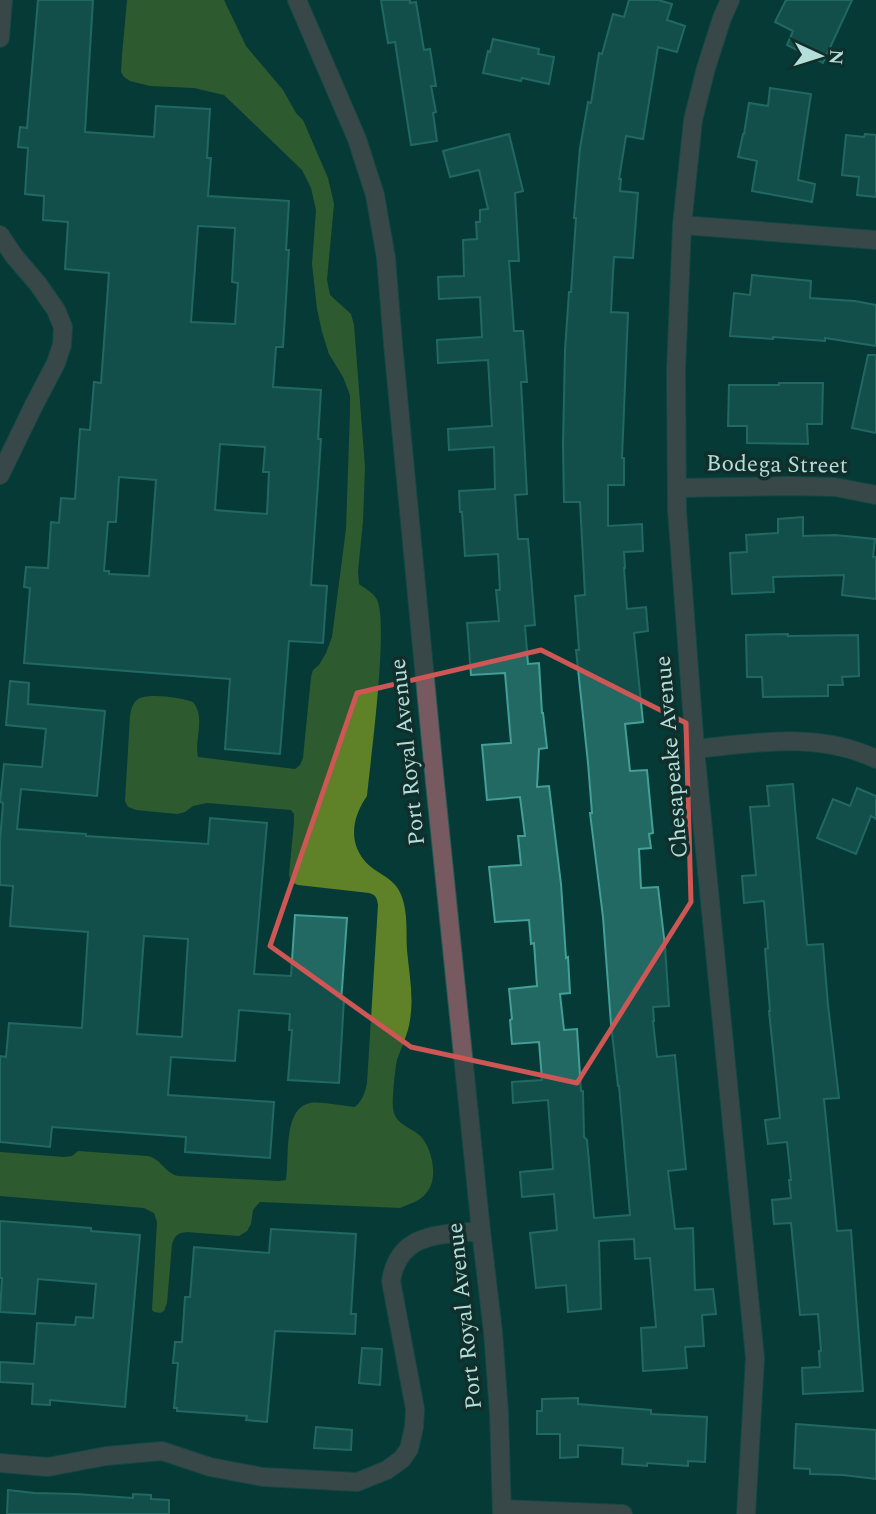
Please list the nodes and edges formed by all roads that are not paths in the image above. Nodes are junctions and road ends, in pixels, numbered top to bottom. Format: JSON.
{"nodes":[{"id":1,"x":3,"y":0,"type":"edge"},
{"id":2,"x":297,"y":0,"type":"edge"},
{"id":3,"x":730,"y":0,"type":"edge"},
{"id":4,"x":0,"y":38,"type":"edge"},
{"id":5,"x":682,"y":225,"type":"junction"},
{"id":6,"x":0,"y":235,"type":"edge"},
{"id":7,"x":876,"y":240,"type":"edge"},
{"id":8,"x":0,"y":475,"type":"edge"},
{"id":9,"x":677,"y":488,"type":"junction"},
{"id":10,"x":876,"y":495,"type":"edge"},
{"id":11,"x":695,"y":749,"type":"junction"},
{"id":12,"x":876,"y":759,"type":"edge"},
{"id":13,"x":481,"y":1231,"type":"junction"},
{"id":14,"x":0,"y":1463,"type":"edge"},
{"id":15,"x":502,"y":1511,"type":"edge"},
{"id":16,"x":623,"y":1514,"type":"edge"},
{"id":17,"x":746,"y":1514,"type":"edge"}],
"edges":[{"from":1,"to":4,"type":"street"},
{"from":2,"to":13,"type":"street","name":"Port Royal Avenue"},
{"from":3,"to":5,"type":"street","name":"Chesapeake Avenue"},
{"from":5,"to":7,"type":"street"},
{"from":5,"to":9,"type":"street","name":"Chesapeake Avenue"},
{"from":6,"to":8,"type":"street"},
{"from":9,"to":10,"type":"street","name":"Bodega Street"},
{"from":9,"to":11,"type":"street","name":"Chesapeake Avenue"},
{"from":11,"to":12,"type":"street"},
{"from":11,"to":17,"type":"street","name":"Chesapeake Avenue"},
{"from":13,"to":14,"type":"street"},
{"from":13,"to":15,"type":"street","name":"Port Royal Avenue"},
{"from":15,"to":16,"type":"street"}]}
